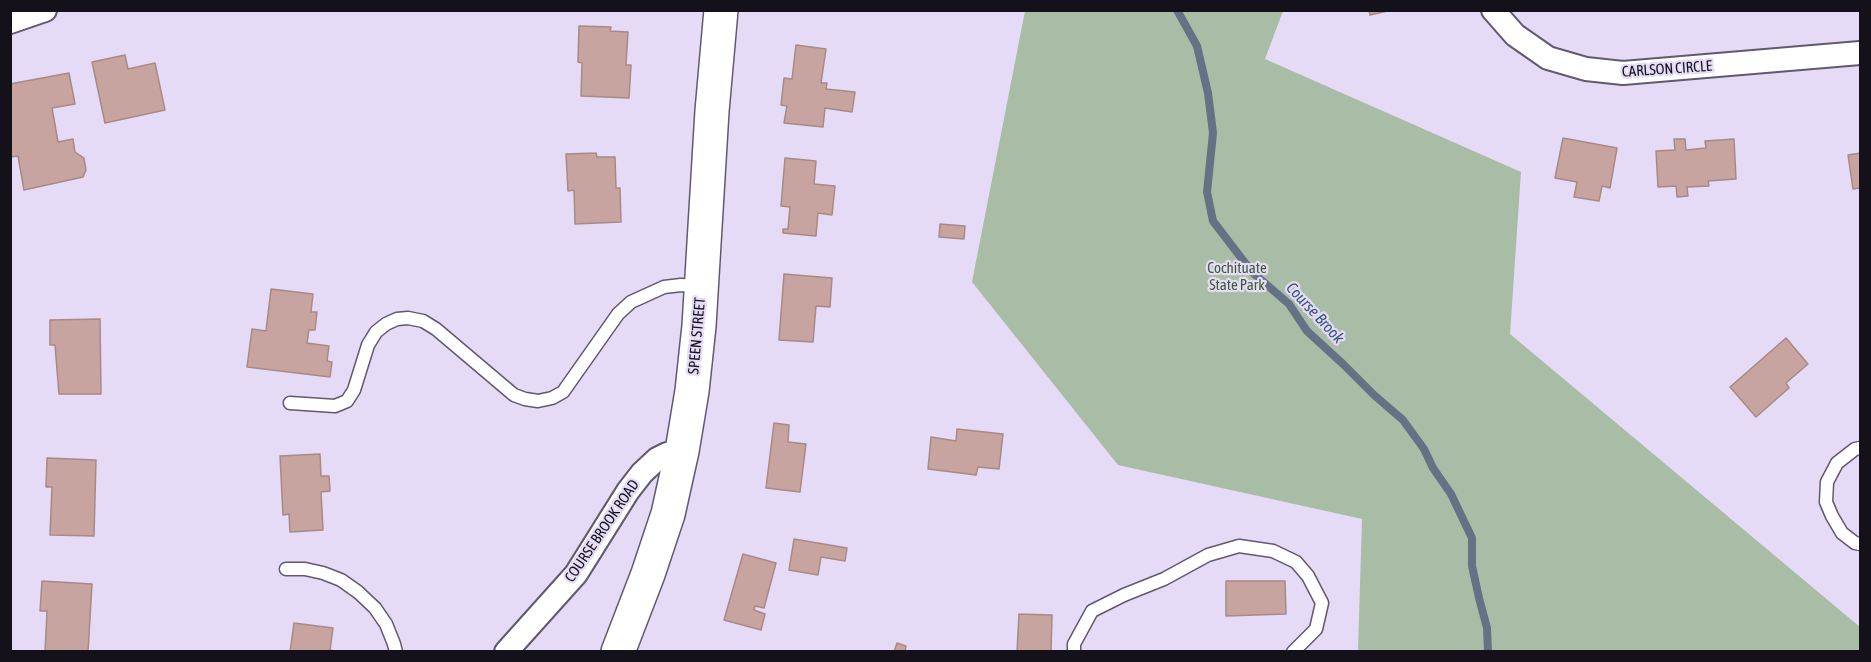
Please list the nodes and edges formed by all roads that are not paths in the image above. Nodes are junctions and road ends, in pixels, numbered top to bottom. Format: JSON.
{"nodes":[{"id":1,"x":45,"y":10,"type":"edge"},
{"id":2,"x":721,"y":10,"type":"edge"},
{"id":3,"x":1493,"y":10,"type":"edge"},
{"id":4,"x":10,"y":22,"type":"edge"},
{"id":5,"x":1860,"y":53,"type":"edge"},
{"id":6,"x":701,"y":286,"type":"junction"},
{"id":7,"x":290,"y":403,"type":"dead end"},
{"id":8,"x":1860,"y":448,"type":"edge"},
{"id":9,"x":682,"y":451,"type":"junction"},
{"id":10,"x":1860,"y":544,"type":"edge"},
{"id":11,"x":286,"y":569,"type":"dead end"},
{"id":12,"x":396,"y":651,"type":"edge"},
{"id":13,"x":506,"y":651,"type":"edge"},
{"id":14,"x":618,"y":651,"type":"edge"},
{"id":15,"x":1074,"y":651,"type":"edge"},
{"id":16,"x":1293,"y":651,"type":"edge"}],
"edges":[{"from":1,"to":4,"type":"street"},
{"from":2,"to":6,"type":"street","name":"SPEEN STREET"},
{"from":3,"to":5,"type":"street","name":"CARLSON CIRCLE"},
{"from":6,"to":7,"type":"lane"},
{"from":6,"to":9,"type":"street","name":"SPEEN STREET"},
{"from":8,"to":10,"type":"lane"},
{"from":9,"to":13,"type":"street","name":"COURSE BROOK ROAD"},
{"from":9,"to":14,"type":"street","name":"SPEEN STREET"},
{"from":11,"to":12,"type":"lane"},
{"from":15,"to":16,"type":"lane"}]}
